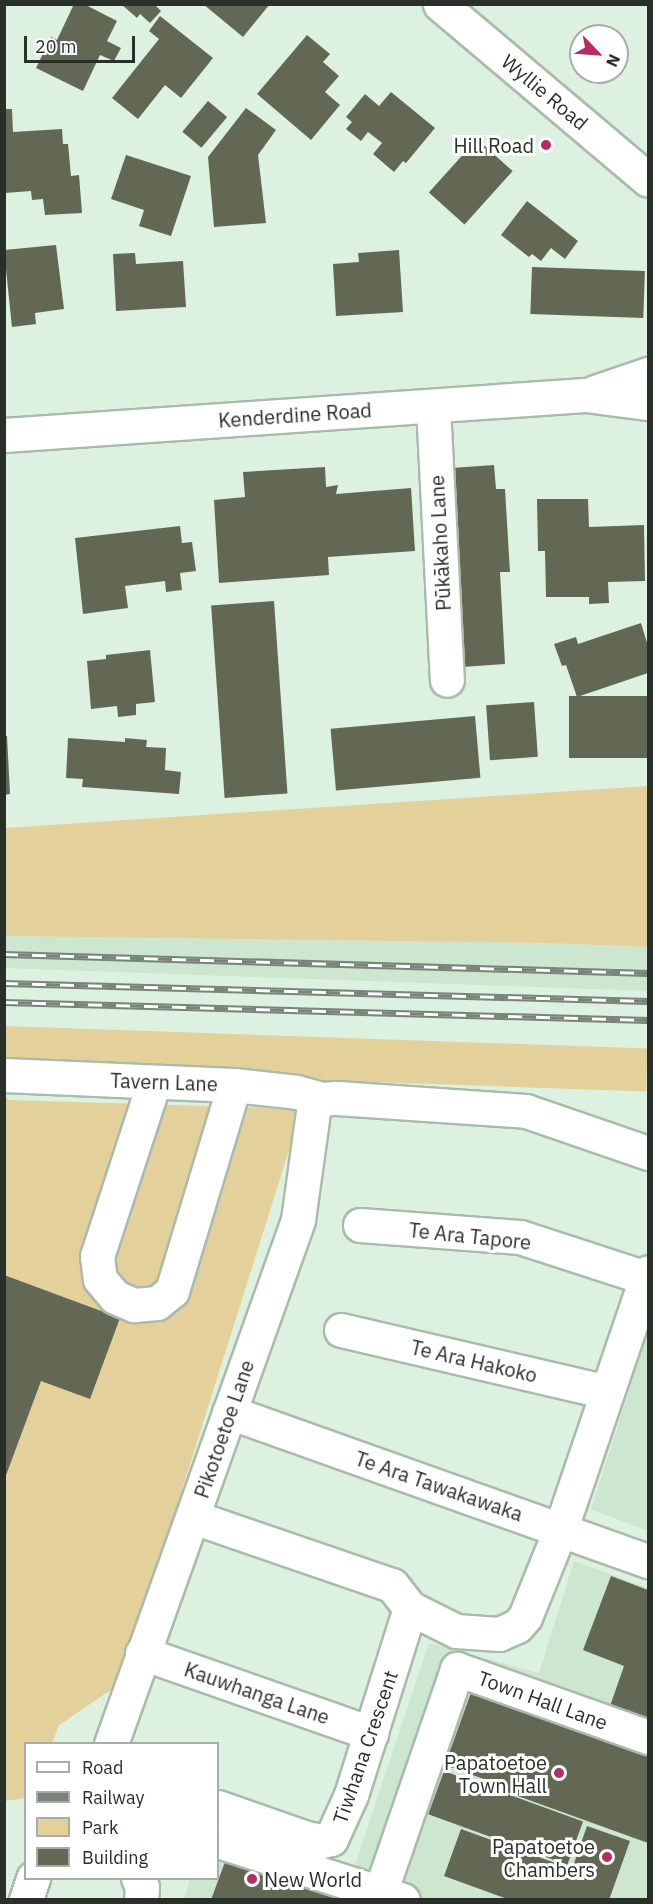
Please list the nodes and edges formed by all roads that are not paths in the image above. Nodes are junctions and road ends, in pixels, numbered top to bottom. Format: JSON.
{"nodes":[{"id":1,"x":440,"y":4,"type":"edge"},
{"id":2,"x":648,"y":180,"type":"edge"},
{"id":3,"x":648,"y":374,"type":"edge"},
{"id":4,"x":585,"y":395,"type":"junction"},
{"id":5,"x":648,"y":403,"type":"edge"},
{"id":6,"x":433,"y":406,"type":"junction"},
{"id":7,"x":4,"y":435,"type":"edge"},
{"id":8,"x":447,"y":680,"type":"dead end"},
{"id":9,"x":4,"y":1075,"type":"edge"},
{"id":10,"x":154,"y":1082,"type":"junction"},
{"id":11,"x":234,"y":1085,"type":"junction"},
{"id":12,"x":321,"y":1099,"type":"junction"},
{"id":13,"x":648,"y":1153,"type":"edge"},
{"id":14,"x":360,"y":1225,"type":"dead end"},
{"id":15,"x":647,"y":1275,"type":"edge"},
{"id":16,"x":341,"y":1330,"type":"dead end"},
{"id":17,"x":607,"y":1392,"type":"junction"},
{"id":18,"x":229,"y":1412,"type":"junction"},
{"id":19,"x":193,"y":1517,"type":"junction"},
{"id":20,"x":561,"y":1528,"type":"junction"},
{"id":21,"x":648,"y":1561,"type":"edge"},
{"id":22,"x":410,"y":1608,"type":"junction"},
{"id":23,"x":142,"y":1653,"type":"junction"},
{"id":24,"x":371,"y":1733,"type":"junction"},
{"id":25,"x":648,"y":1737,"type":"edge"},
{"id":26,"x":111,"y":1742,"type":"edge"},
{"id":27,"x":219,"y":1807,"type":"edge"},
{"id":28,"x":219,"y":1841,"type":"edge"},
{"id":29,"x":32,"y":1880,"type":"edge"},
{"id":30,"x":139,"y":1880,"type":"edge"},
{"id":31,"x":391,"y":1896,"type":"edge"},
{"id":32,"x":26,"y":1899,"type":"edge"},
{"id":33,"x":141,"y":1899,"type":"edge"}],
"edges":[{"from":1,"to":2,"type":"street","name":"Wyllie Road"},
{"from":3,"to":4,"type":"street","name":"Kenderdine Road"},
{"from":4,"to":5,"type":"street","name":"Kenderdine Road"},
{"from":4,"to":6,"type":"street","name":"Kenderdine Road"},
{"from":6,"to":7,"type":"street","name":"Kenderdine Road"},
{"from":6,"to":8,"type":"street","name":"Pūkākaho Lane"},
{"from":9,"to":10,"type":"street","name":"Tavern Lane"},
{"from":10,"to":11,"type":"street","name":"Tavern Lane"},
{"from":10,"to":11,"type":"street"},
{"from":11,"to":12,"type":"street","name":"Tavern Lane"},
{"from":12,"to":13,"type":"street"},
{"from":12,"to":18,"type":"street","name":"Pikotoetoe Lane"},
{"from":14,"to":15,"type":"street","name":"Te Ara Tapore"},
{"from":15,"to":17,"type":"street","name":"Pikotoetoe Lane"},
{"from":16,"to":17,"type":"street","name":"Te Ara Hakoko"},
{"from":17,"to":20,"type":"street","name":"Pikotoetoe Lane"},
{"from":18,"to":19,"type":"street","name":"Pikotoetoe Lane"},
{"from":18,"to":20,"type":"street","name":"Te Ara Tawakawaka"},
{"from":19,"to":22,"type":"street","name":"Pikotoetoe Lane"},
{"from":19,"to":23,"type":"street"},
{"from":20,"to":21,"type":"street","name":"Te Ara Tawakawaka"},
{"from":20,"to":22,"type":"street","name":"Pikotoetoe Lane"},
{"from":22,"to":24,"type":"street","name":"Tiwhana Crescent"},
{"from":23,"to":24,"type":"street","name":"Kauwhanga Lane"},
{"from":23,"to":26,"type":"street"},
{"from":24,"to":27,"type":"street","name":"Tiwhana Crescent"},
{"from":25,"to":31,"type":"street","name":"Town Hall Lane"},
{"from":28,"to":31,"type":"street"},
{"from":29,"to":32,"type":"street"},
{"from":30,"to":33,"type":"street"}]}
